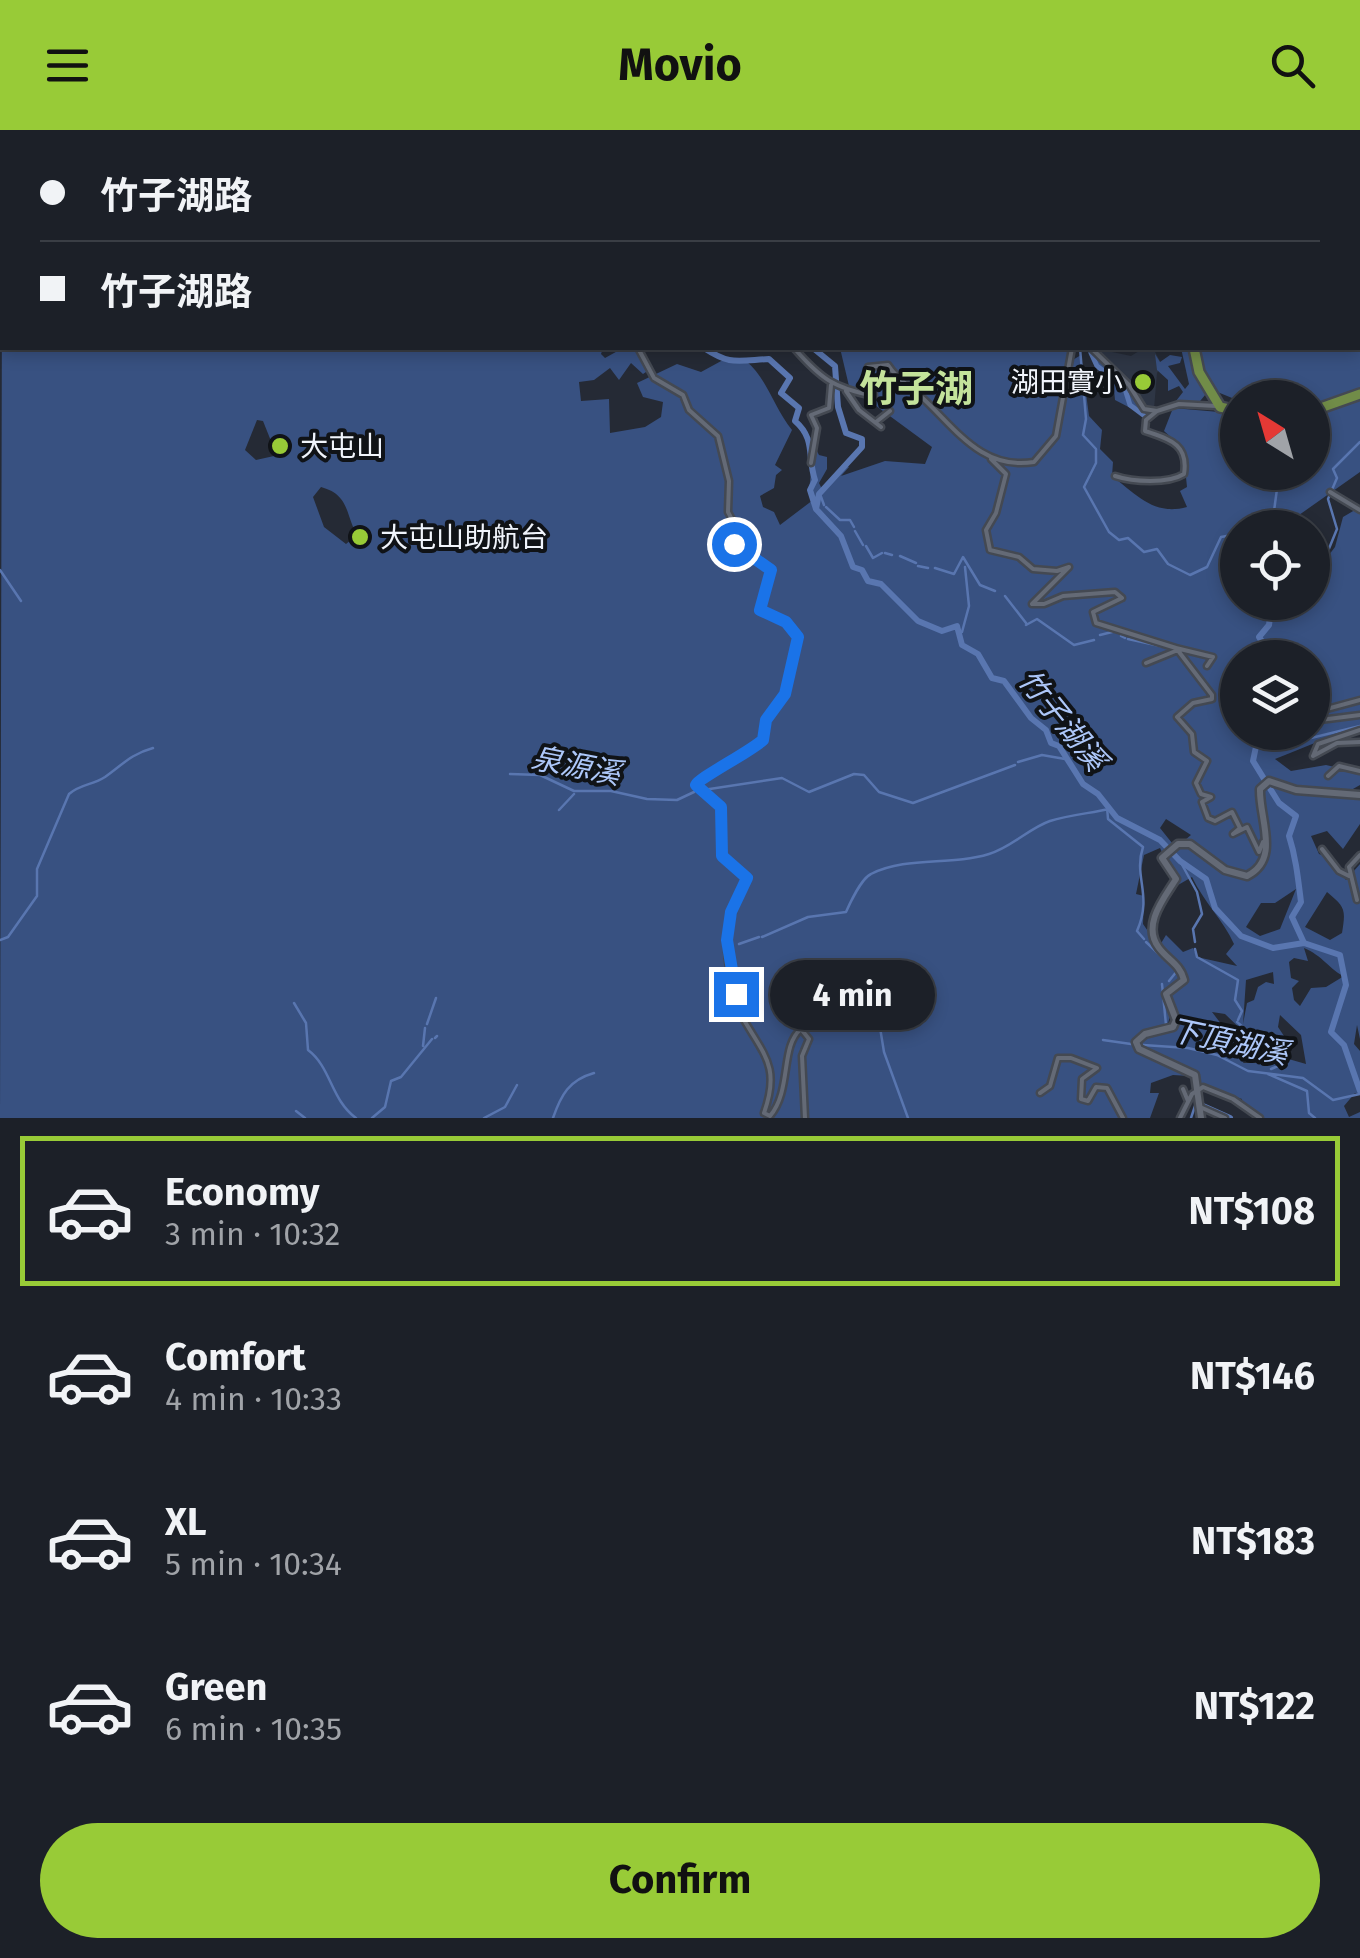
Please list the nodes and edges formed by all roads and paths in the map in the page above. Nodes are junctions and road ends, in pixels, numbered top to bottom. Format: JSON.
{"nodes":[{"id":1,"x":639,"y":350,"type":"edge"},
{"id":2,"x":796,"y":350,"type":"edge"},
{"id":3,"x":1072,"y":350,"type":"edge"},
{"id":4,"x":1094,"y":350,"type":"edge"},
{"id":5,"x":1194,"y":350,"type":"edge"},
{"id":6,"x":835,"y":387,"type":"junction"},
{"id":7,"x":846,"y":391,"type":"junction"},
{"id":8,"x":1360,"y":394,"type":"edge"},
{"id":9,"x":1330,"y":405,"type":"edge"},
{"id":10,"x":1220,"y":407,"type":"joint"},
{"id":11,"x":890,"y":411,"type":"dead end"},
{"id":12,"x":1157,"y":411,"type":"junction"},
{"id":13,"x":990,"y":459,"type":"junction"},
{"id":14,"x":811,"y":463,"type":"dead end"},
{"id":15,"x":1115,"y":476,"type":"dead end"},
{"id":16,"x":1330,"y":492,"type":"dead end"},
{"id":17,"x":1360,"y":510,"type":"edge"},
{"id":18,"x":1177,"y":649,"type":"junction"},
{"id":19,"x":1146,"y":663,"type":"dead end"},
{"id":20,"x":1207,"y":666,"type":"dead end"},
{"id":21,"x":1360,"y":700,"type":"edge"},
{"id":22,"x":1330,"y":708,"type":"edge"},
{"id":23,"x":1360,"y":715,"type":"edge"},
{"id":24,"x":1330,"y":719,"type":"edge"},
{"id":25,"x":1360,"y":730,"type":"edge"},
{"id":26,"x":1360,"y":742,"type":"edge"},
{"id":27,"x":1360,"y":771,"type":"edge"},
{"id":28,"x":1328,"y":776,"type":"dead end"},
{"id":29,"x":1360,"y":795,"type":"edge"},
{"id":30,"x":1265,"y":833,"type":"junction"},
{"id":31,"x":1322,"y":849,"type":"dead end"},
{"id":32,"x":1360,"y":855,"type":"edge"},
{"id":33,"x":1349,"y":876,"type":"junction"},
{"id":34,"x":1357,"y":900,"type":"dead end"},
{"id":35,"x":1197,"y":1088,"type":"junction"},
{"id":36,"x":1183,"y":1089,"type":"dead end"},
{"id":37,"x":1040,"y":1093,"type":"dead end"},
{"id":38,"x":1188,"y":1101,"type":"junction"},
{"id":39,"x":1200,"y":1107,"type":"junction"},
{"id":40,"x":804,"y":1118,"type":"edge"},
{"id":41,"x":1122,"y":1118,"type":"edge"},
{"id":42,"x":1180,"y":1118,"type":"edge"},
{"id":43,"x":1201,"y":1118,"type":"edge"},
{"id":44,"x":1225,"y":1118,"type":"edge"},
{"id":45,"x":1260,"y":1118,"type":"edge"}],
"edges":[{"from":1,"to":40,"type":"street"},
{"from":2,"to":6,"type":"street"},
{"from":3,"to":13,"type":"street"},
{"from":4,"to":12,"type":"street"},
{"from":5,"to":10,"type":"main road"},
{"from":6,"to":7,"type":"street"},
{"from":6,"to":14,"type":"street"},
{"from":7,"to":11,"type":"street"},
{"from":7,"to":13,"type":"street"},
{"from":8,"to":9,"type":"main road"},
{"from":10,"to":12,"type":"street"},
{"from":12,"to":15,"type":"street"},
{"from":13,"to":18,"type":"street"},
{"from":16,"to":17,"type":"street"},
{"from":18,"to":19,"type":"street"},
{"from":18,"to":20,"type":"street"},
{"from":18,"to":30,"type":"street"},
{"from":21,"to":22,"type":"street"},
{"from":23,"to":24,"type":"street"},
{"from":25,"to":26,"type":"street"},
{"from":27,"to":28,"type":"street"},
{"from":29,"to":30,"type":"street"},
{"from":30,"to":35,"type":"street"},
{"from":31,"to":33,"type":"street"},
{"from":32,"to":33,"type":"street"},
{"from":33,"to":34,"type":"street"},
{"from":35,"to":38,"type":"street"},
{"from":35,"to":39,"type":"street"},
{"from":35,"to":45,"type":"street"},
{"from":36,"to":38,"type":"street"},
{"from":37,"to":41,"type":"street"},
{"from":38,"to":42,"type":"street"},
{"from":39,"to":43,"type":"street"},
{"from":39,"to":44,"type":"street"}]}
